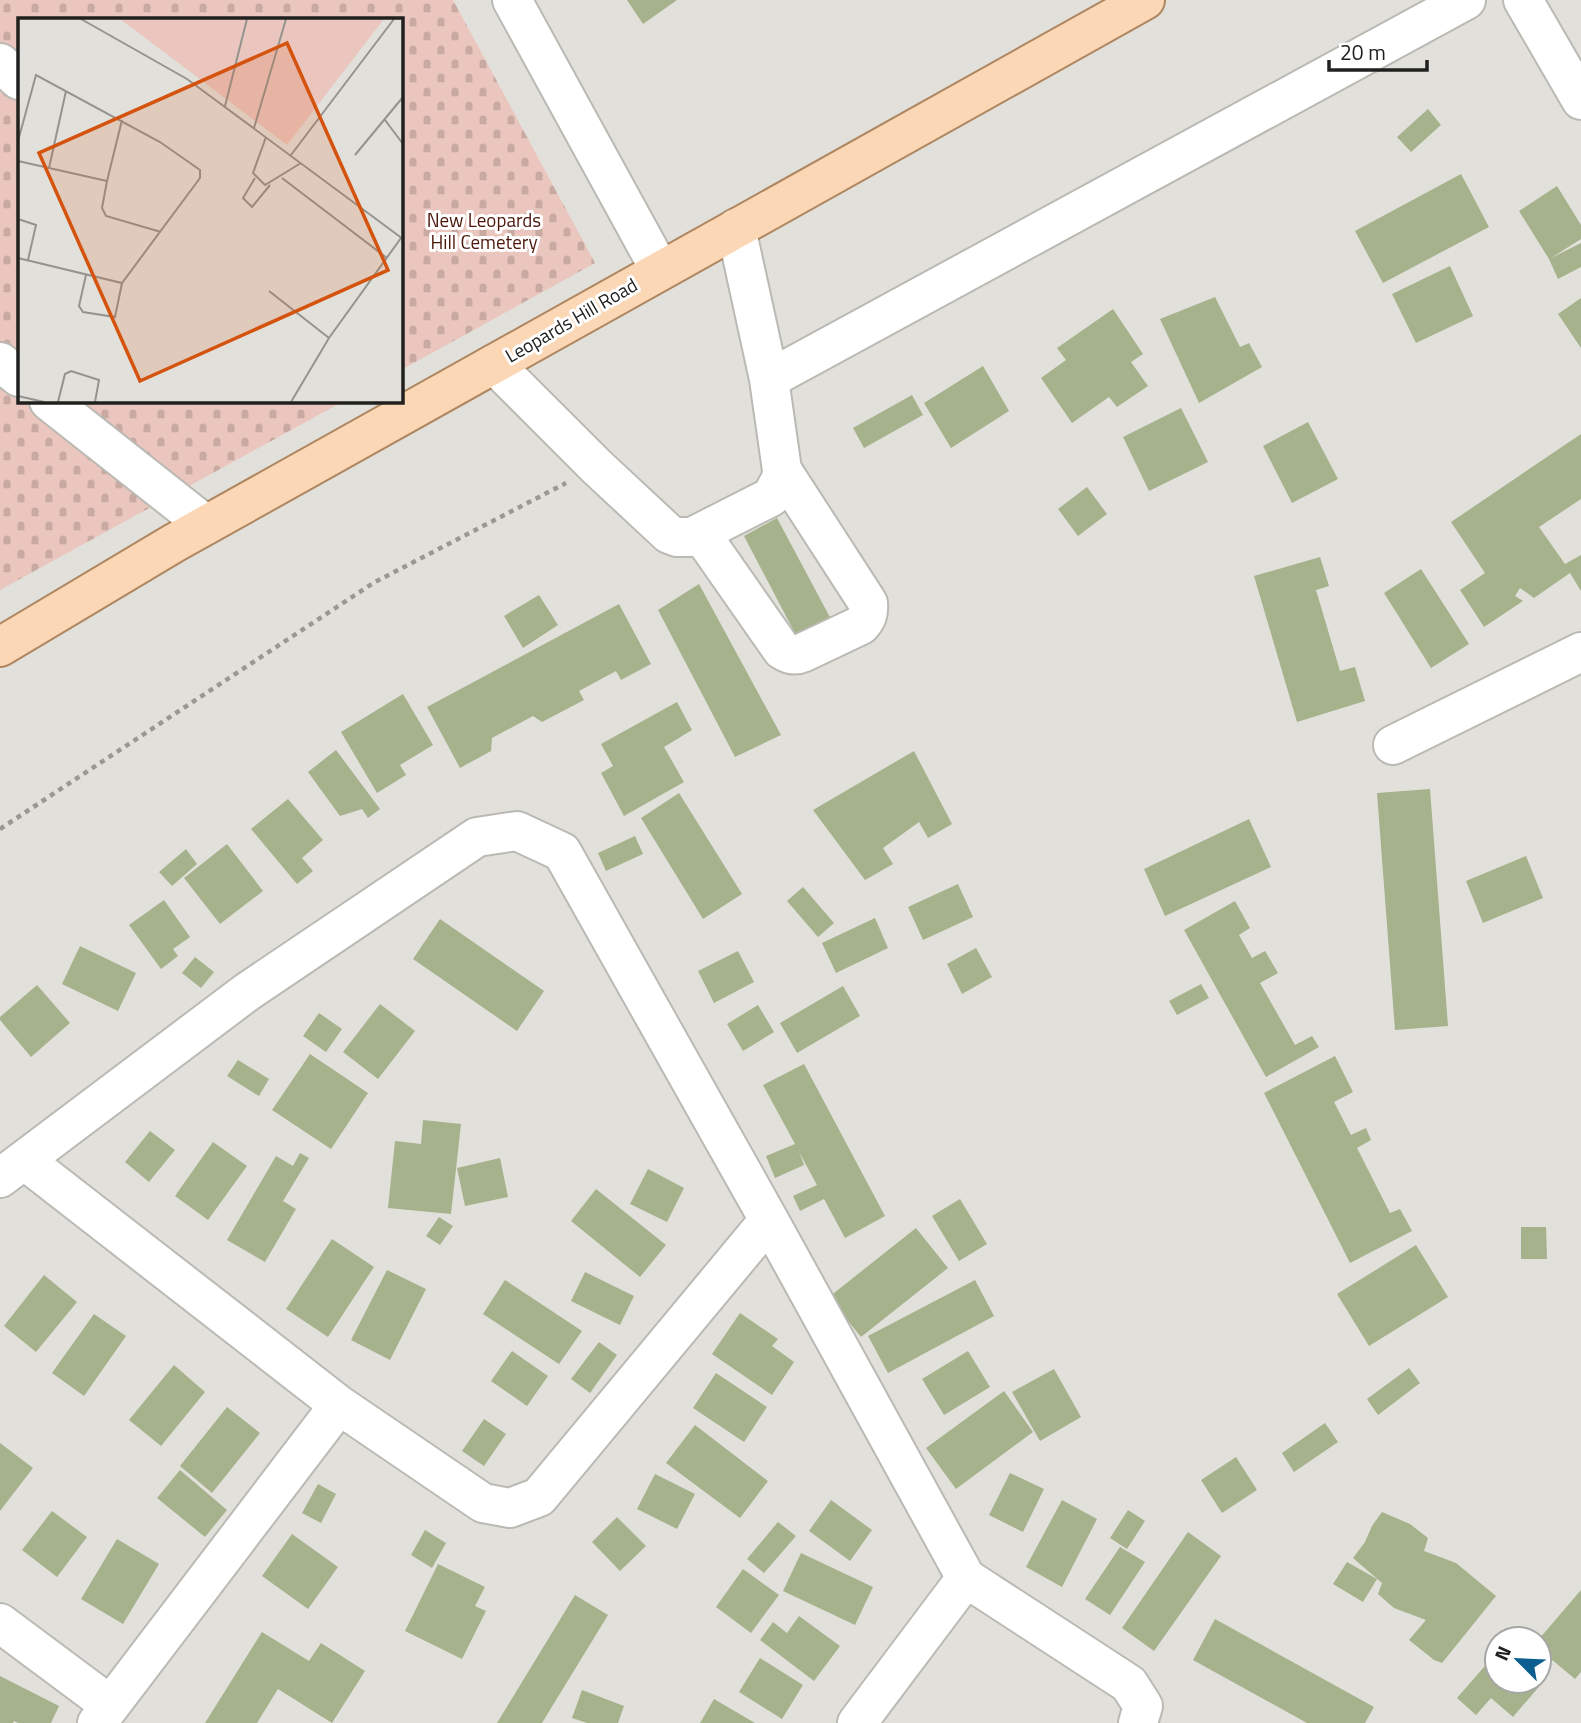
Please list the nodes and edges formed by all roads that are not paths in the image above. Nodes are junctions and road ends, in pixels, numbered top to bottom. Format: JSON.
{"nodes":[{"id":1,"x":512,"y":0,"type":"edge"},
{"id":2,"x":1145,"y":0,"type":"edge"},
{"id":3,"x":1466,"y":0,"type":"edge"},
{"id":4,"x":1522,"y":0,"type":"edge"},
{"id":5,"x":0,"y":63,"type":"edge"},
{"id":6,"x":18,"y":79,"type":"edge"},
{"id":7,"x":1581,"y":100,"type":"edge"},
{"id":8,"x":736,"y":228,"type":"junction"},
{"id":9,"x":660,"y":270,"type":"junction"},
{"id":10,"x":0,"y":362,"type":"edge"},
{"id":11,"x":494,"y":364,"type":"junction"},
{"id":12,"x":18,"y":376,"type":"edge"},
{"id":13,"x":769,"y":379,"type":"junction"},
{"id":14,"x":50,"y":402,"type":"edge"},
{"id":15,"x":401,"y":407,"type":"edge"},
{"id":16,"x":782,"y":470,"type":"junction"},
{"id":17,"x":205,"y":525,"type":"junction"},
{"id":18,"x":701,"y":534,"type":"junction"},
{"id":19,"x":0,"y":647,"type":"edge"},
{"id":20,"x":1581,"y":652,"type":"edge"},
{"id":21,"x":1394,"y":745,"type":"dead end"},
{"id":22,"x":12,"y":1169,"type":"edge"},
{"id":23,"x":769,"y":1220,"type":"junction"},
{"id":24,"x":339,"y":1405,"type":"junction"},
{"id":25,"x":966,"y":1578,"type":"junction"},
{"id":26,"x":0,"y":1623,"type":"edge"},
{"id":27,"x":104,"y":1714,"type":"edge"},
{"id":28,"x":858,"y":1723,"type":"edge"},
{"id":29,"x":1138,"y":1723,"type":"edge"}],
"edges":[{"from":1,"to":9,"type":"street"},
{"from":2,"to":8,"type":"main road","name":"Leopards Hill Road"},
{"from":3,"to":13,"type":"street"},
{"from":4,"to":7,"type":"street"},
{"from":5,"to":6,"type":"street"},
{"from":8,"to":9,"type":"main road","name":"Leopards Hill Road"},
{"from":8,"to":13,"type":"street"},
{"from":9,"to":11,"type":"main road","name":"Leopards Hill Road"},
{"from":10,"to":12,"type":"street"},
{"from":11,"to":15,"type":"main road","name":"Leopards Hill Road"},
{"from":11,"to":18,"type":"street"},
{"from":13,"to":16,"type":"street"},
{"from":14,"to":17,"type":"street"},
{"from":15,"to":17,"type":"main road","name":"Leopards Hill Road"},
{"from":16,"to":18,"type":"street"},
{"from":16,"to":18,"type":"street"},
{"from":17,"to":19,"type":"main road","name":"Leopards Hill Road"},
{"from":20,"to":21,"type":"street"},
{"from":22,"to":23,"type":"street"},
{"from":22,"to":24,"type":"street"},
{"from":23,"to":24,"type":"street"},
{"from":23,"to":25,"type":"street"},
{"from":24,"to":27,"type":"street"},
{"from":25,"to":28,"type":"street"},
{"from":25,"to":29,"type":"street"},
{"from":26,"to":27,"type":"street"}]}
